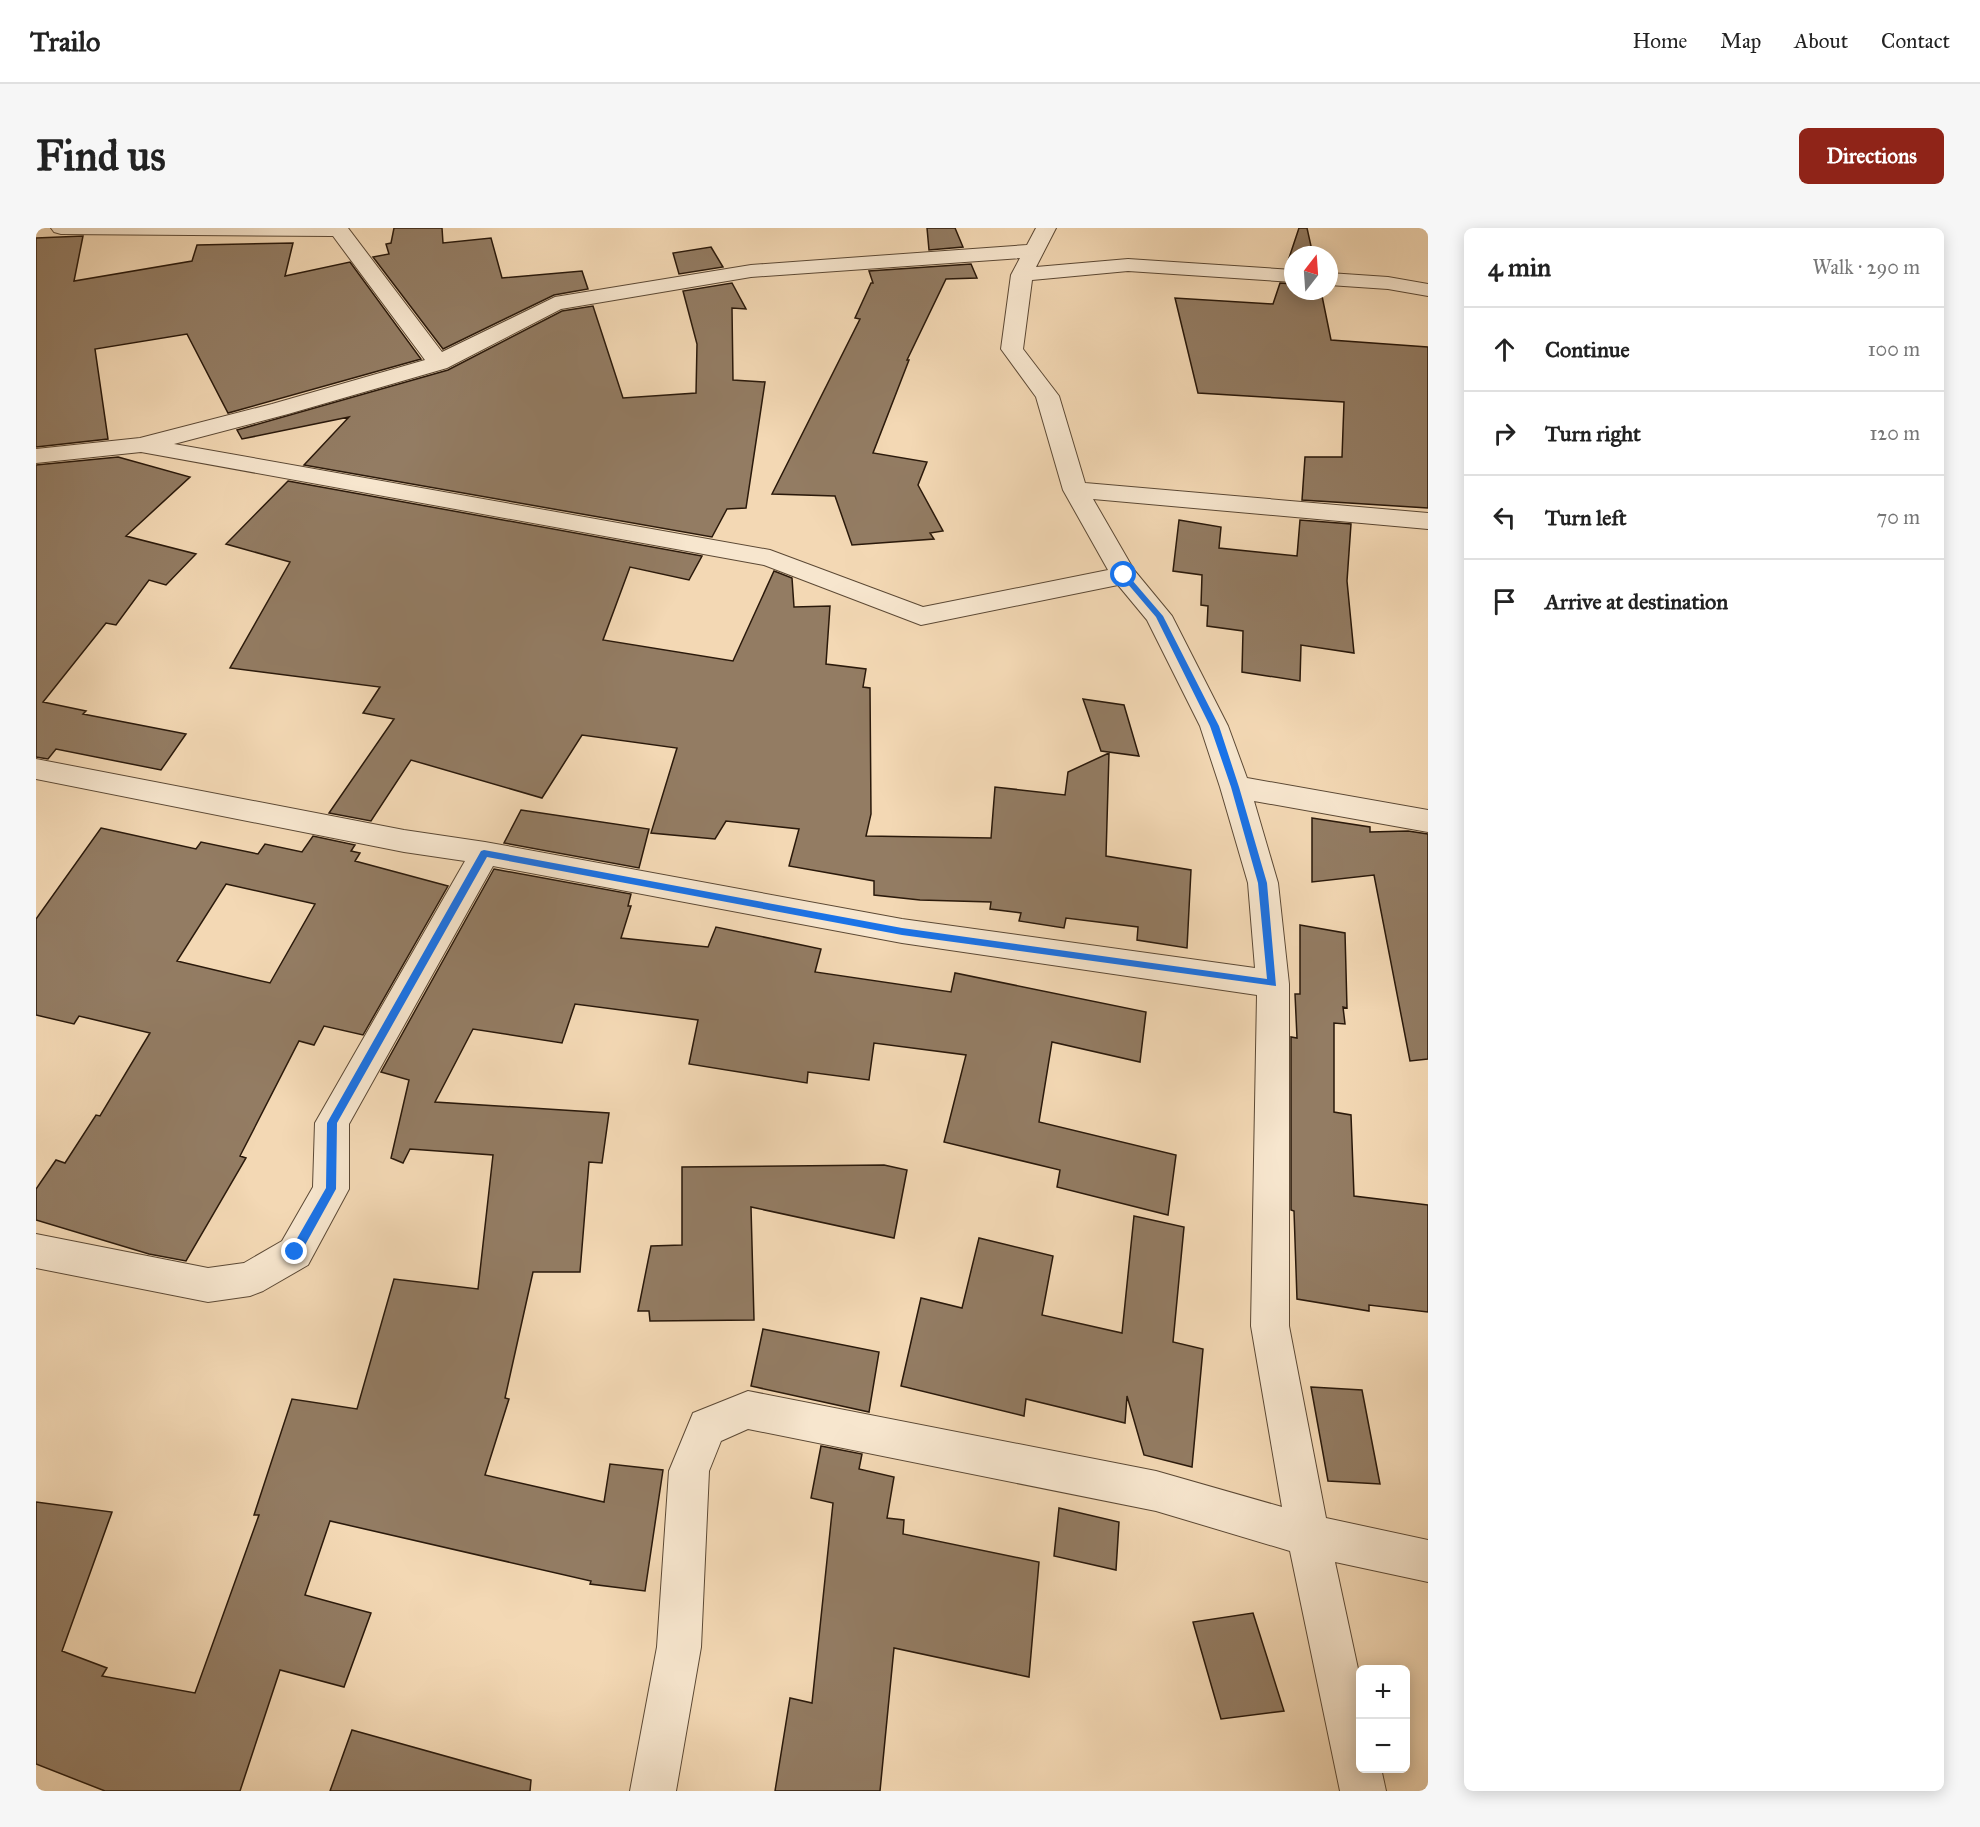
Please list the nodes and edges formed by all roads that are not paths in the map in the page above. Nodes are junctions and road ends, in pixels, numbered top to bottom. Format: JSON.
{"nodes":[{"id":1,"x":61,"y":228,"type":"edge"},
{"id":2,"x":1046,"y":228,"type":"edge"},
{"id":3,"x":118,"y":229,"type":"edge"},
{"id":4,"x":337,"y":229,"type":"edge"},
{"id":5,"x":1029,"y":263,"type":"junction"},
{"id":6,"x":1284,"y":275,"type":"edge"},
{"id":7,"x":1338,"y":280,"type":"edge"},
{"id":8,"x":1428,"y":290,"type":"edge"},
{"id":9,"x":439,"y":363,"type":"junction"},
{"id":10,"x":141,"y":445,"type":"junction"},
{"id":11,"x":36,"y":456,"type":"edge"},
{"id":12,"x":1075,"y":490,"type":"junction"},
{"id":13,"x":1428,"y":521,"type":"edge"},
{"id":14,"x":1124,"y":575,"type":"junction"},
{"id":15,"x":36,"y":770,"type":"edge"},
{"id":16,"x":1235,"y":787,"type":"junction"},
{"id":17,"x":1428,"y":821,"type":"edge"},
{"id":18,"x":484,"y":853,"type":"junction"},
{"id":19,"x":1273,"y":984,"type":"junction"},
{"id":20,"x":36,"y":1251,"type":"edge"},
{"id":21,"x":1308,"y":1535,"type":"junction"},
{"id":22,"x":1428,"y":1561,"type":"edge"},
{"id":23,"x":653,"y":1791,"type":"edge"},
{"id":24,"x":1363,"y":1791,"type":"edge"}],
"edges":[{"from":1,"to":3,"type":"street"},
{"from":2,"to":5,"type":"street"},
{"from":3,"to":4,"type":"street"},
{"from":4,"to":9,"type":"street"},
{"from":5,"to":6,"type":"street"},
{"from":5,"to":9,"type":"street"},
{"from":5,"to":12,"type":"street"},
{"from":7,"to":8,"type":"street"},
{"from":9,"to":10,"type":"street"},
{"from":10,"to":11,"type":"street"},
{"from":10,"to":14,"type":"street"},
{"from":12,"to":13,"type":"street"},
{"from":12,"to":14,"type":"street"},
{"from":14,"to":16,"type":"street"},
{"from":15,"to":18,"type":"street"},
{"from":16,"to":17,"type":"street"},
{"from":16,"to":19,"type":"street"},
{"from":18,"to":19,"type":"street"},
{"from":18,"to":20,"type":"street"},
{"from":19,"to":21,"type":"street"},
{"from":21,"to":22,"type":"street"},
{"from":21,"to":23,"type":"street"},
{"from":21,"to":24,"type":"street"}]}
